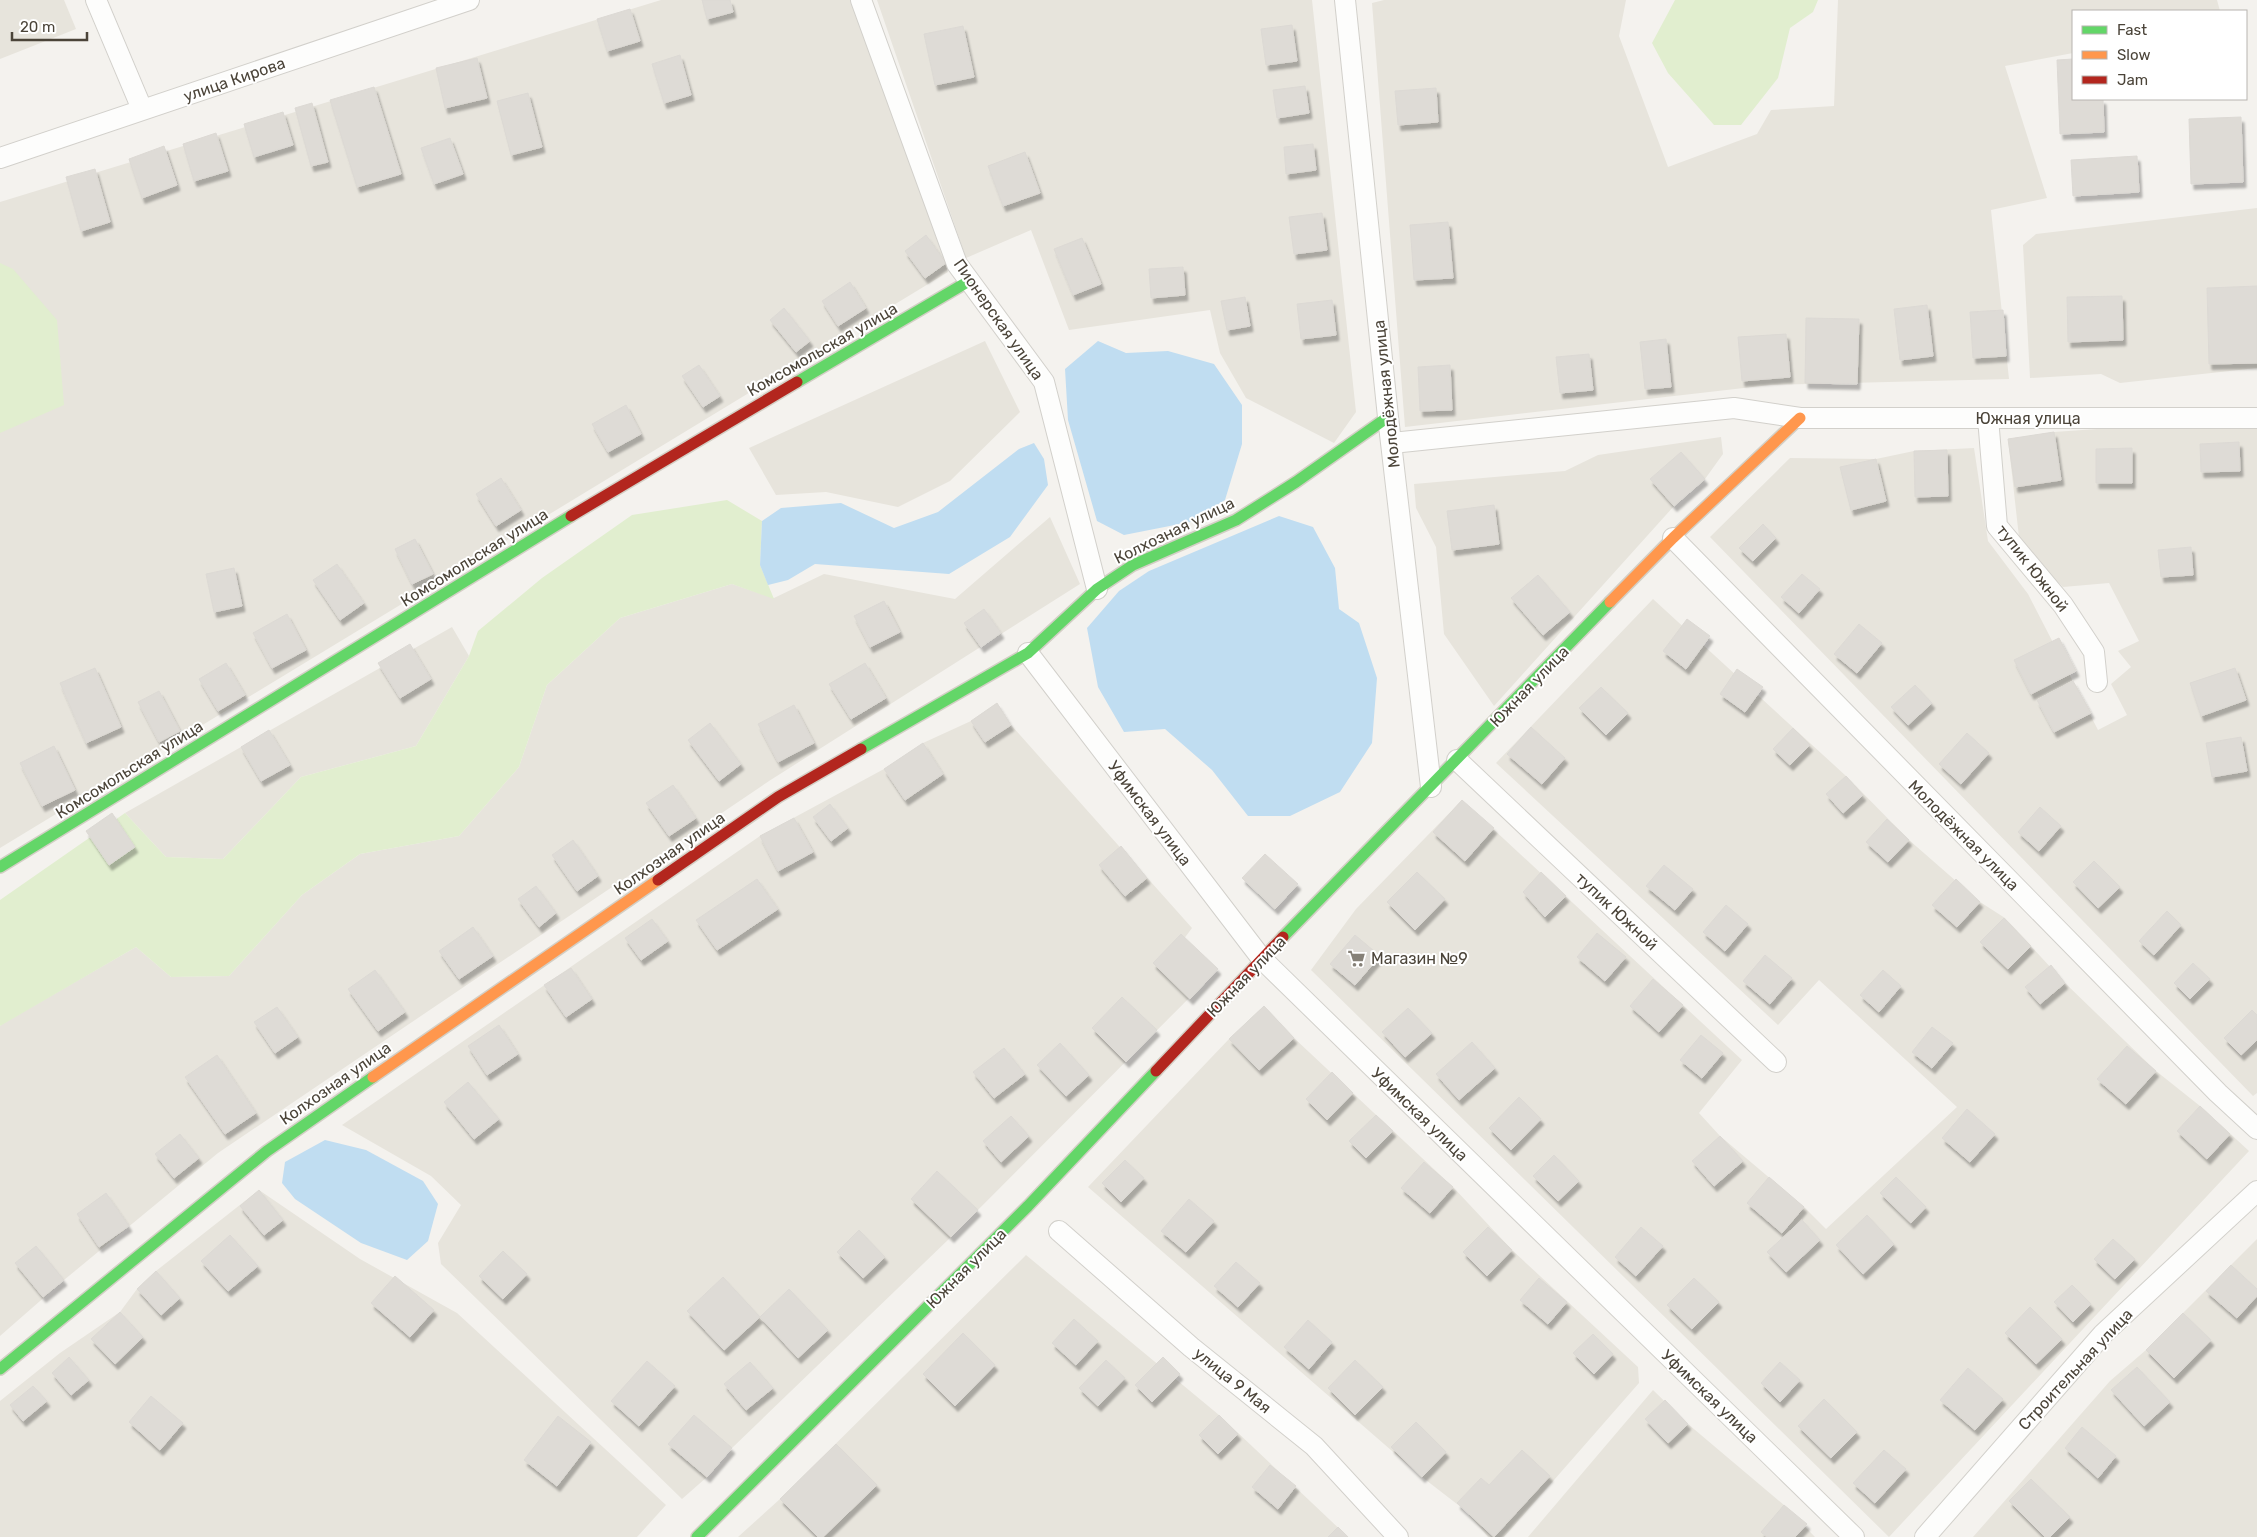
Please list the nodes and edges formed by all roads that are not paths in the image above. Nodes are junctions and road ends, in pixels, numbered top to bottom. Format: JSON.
{"nodes":[{"id":1,"x":96,"y":0,"type":"edge"},
{"id":2,"x":469,"y":0,"type":"edge"},
{"id":3,"x":861,"y":0,"type":"edge"},
{"id":4,"x":1345,"y":0,"type":"edge"},
{"id":5,"x":142,"y":109,"type":"junction"},
{"id":6,"x":0,"y":158,"type":"edge"},
{"id":7,"x":969,"y":281,"type":"junction"},
{"id":8,"x":1388,"y":417,"type":"junction"},
{"id":9,"x":1800,"y":418,"type":"junction"},
{"id":10,"x":1988,"y":418,"type":"junction"},
{"id":11,"x":2257,"y":418,"type":"edge"},
{"id":12,"x":1392,"y":443,"type":"junction"},
{"id":13,"x":1673,"y":538,"type":"junction"},
{"id":14,"x":1096,"y":589,"type":"junction"},
{"id":15,"x":1028,"y":653,"type":"junction"},
{"id":16,"x":2097,"y":682,"type":"dead end"},
{"id":17,"x":1457,"y":760,"type":"junction"},
{"id":18,"x":1431,"y":787,"type":"junction"},
{"id":19,"x":0,"y":867,"type":"edge"},
{"id":20,"x":1262,"y":959,"type":"junction"},
{"id":21,"x":1776,"y":1062,"type":"dead end"},
{"id":22,"x":2257,"y":1129,"type":"edge"},
{"id":23,"x":2257,"y":1191,"type":"edge"},
{"id":24,"x":1059,"y":1231,"type":"dead end"},
{"id":25,"x":0,"y":1369,"type":"edge"},
{"id":26,"x":702,"y":1535,"type":"edge"},
{"id":27,"x":1398,"y":1537,"type":"edge"},
{"id":28,"x":1854,"y":1537,"type":"edge"},
{"id":29,"x":1925,"y":1537,"type":"edge"}],
"edges":[{"from":1,"to":5,"type":"street"},
{"from":2,"to":5,"type":"street","name":"улица Кирова"},
{"from":3,"to":7,"type":"street","name":"Пионерская улица"},
{"from":4,"to":8,"type":"street","name":"Молодёжная улица"},
{"from":5,"to":6,"type":"street","name":"улица Кирова"},
{"from":7,"to":14,"type":"street","name":"Пионерская улица"},
{"from":7,"to":19,"type":"street","name":"Комсомольская улица"},
{"from":8,"to":12,"type":"street","name":"Молодёжная улица"},
{"from":8,"to":14,"type":"street","name":"Колхозная улица"},
{"from":9,"to":10,"type":"street","name":"Южная улица"},
{"from":9,"to":12,"type":"street","name":"Южная улица"},
{"from":9,"to":13,"type":"street","name":"Южная улица"},
{"from":10,"to":11,"type":"street","name":"Южная улица"},
{"from":10,"to":16,"type":"street","name":"тупик Южной"},
{"from":12,"to":18,"type":"street","name":"Молодёжная улица"},
{"from":13,"to":17,"type":"street","name":"Южная улица"},
{"from":13,"to":22,"type":"street","name":"Молодёжная улица"},
{"from":14,"to":15,"type":"street","name":"Колхозная улица"},
{"from":15,"to":20,"type":"street","name":"Уфимская улица"},
{"from":15,"to":25,"type":"street","name":"Колхозная улица"},
{"from":17,"to":18,"type":"street","name":"Южная улица"},
{"from":17,"to":21,"type":"street","name":"тупик Южной"},
{"from":18,"to":20,"type":"street","name":"Южная улица"},
{"from":20,"to":26,"type":"street","name":"Южная улица"},
{"from":20,"to":28,"type":"street","name":"Уфимская улица"},
{"from":23,"to":29,"type":"street","name":"Строительная улица"},
{"from":24,"to":27,"type":"street","name":"улица 9 Мая"}]}
